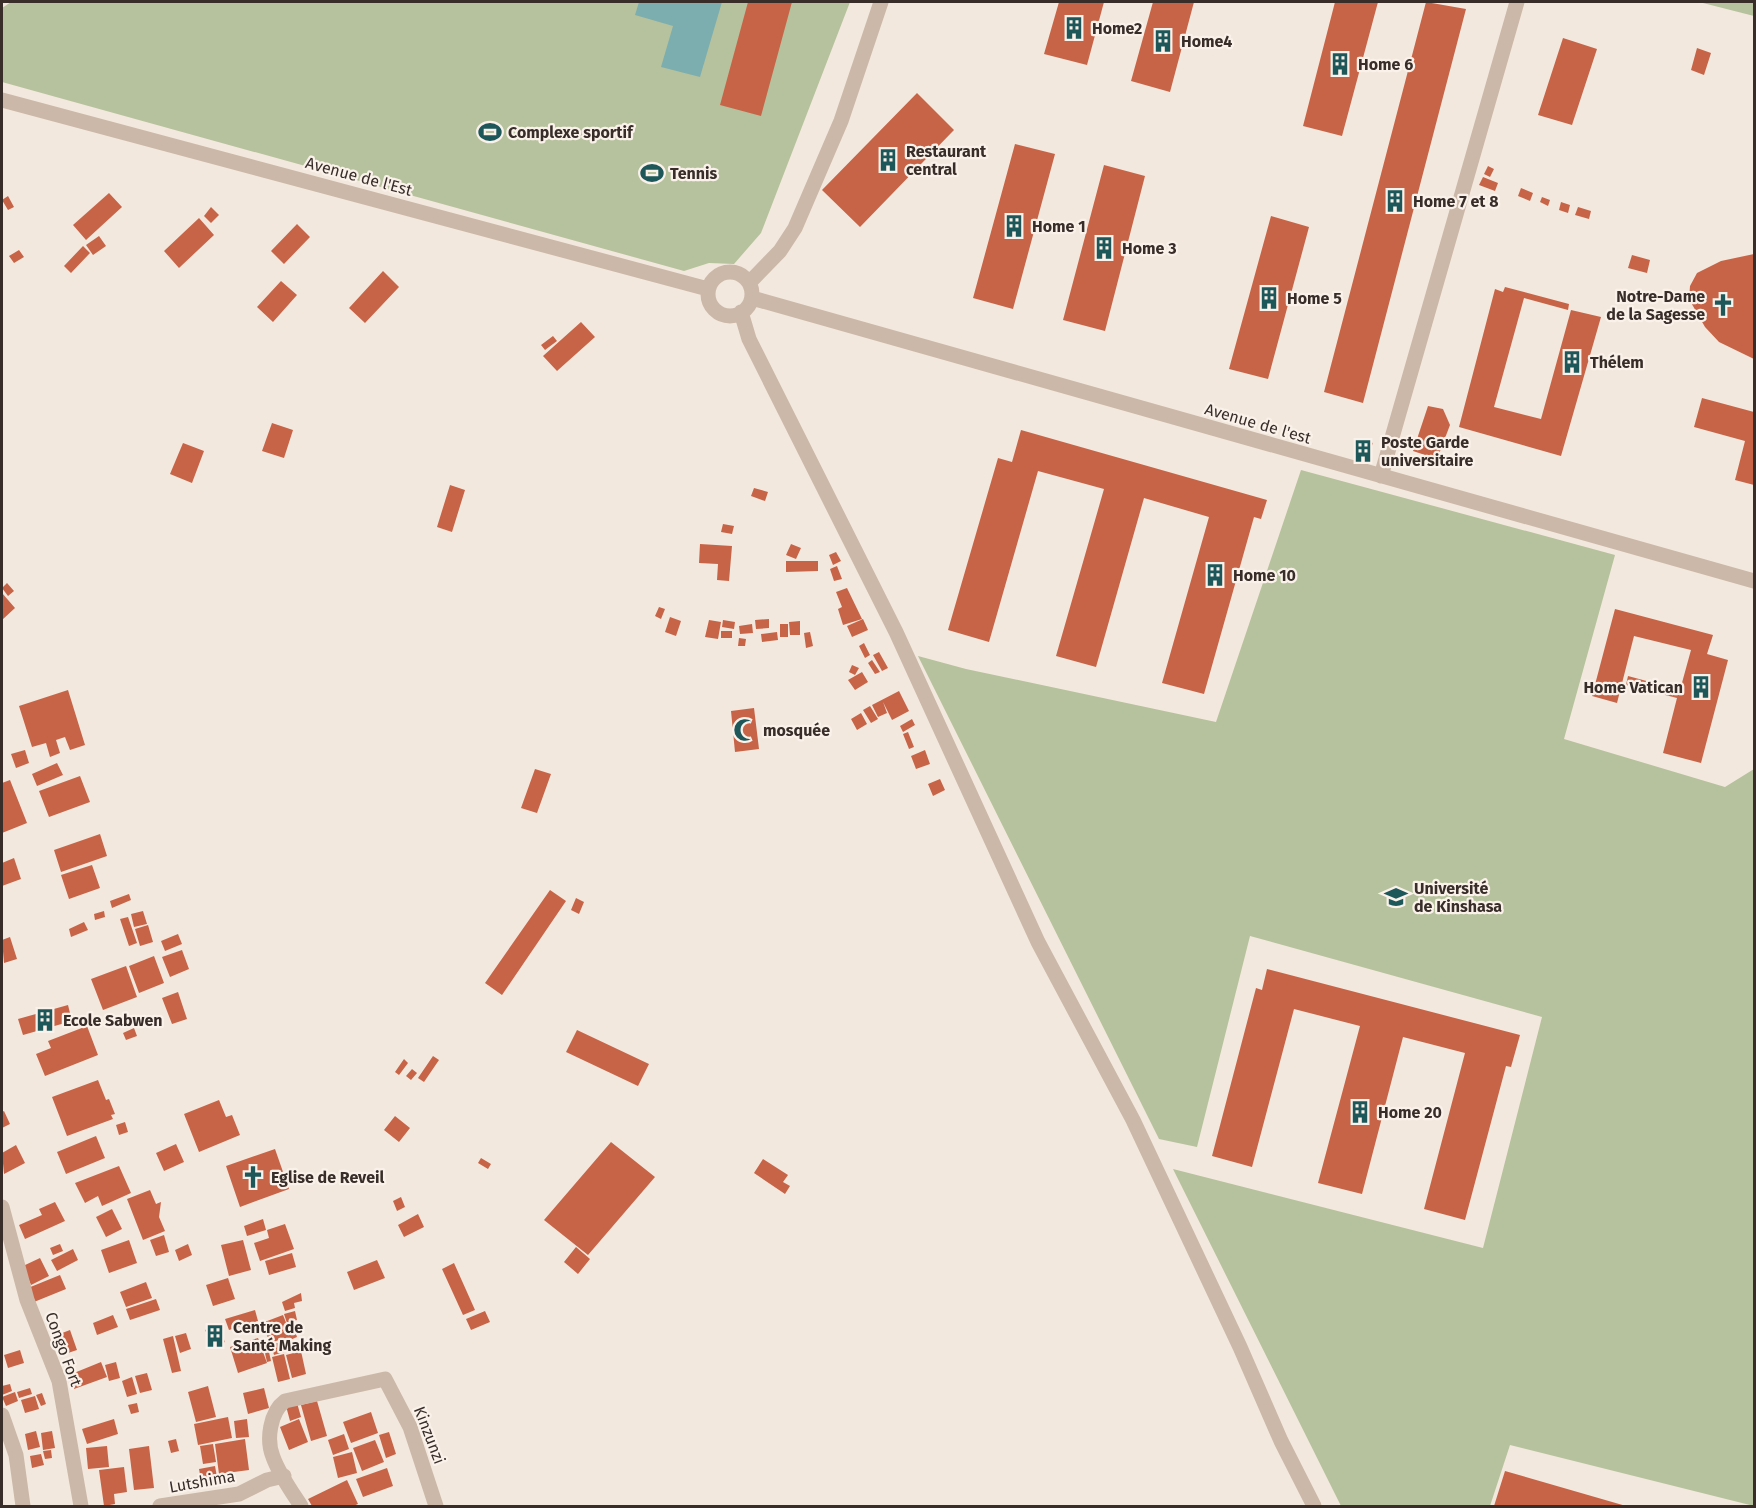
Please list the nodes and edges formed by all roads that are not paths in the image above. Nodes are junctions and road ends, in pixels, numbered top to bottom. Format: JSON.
{"nodes":[{"id":1,"x":881,"y":2,"type":"edge"},
{"id":2,"x":1516,"y":2,"type":"edge"},
{"id":3,"x":2,"y":100,"type":"edge"},
{"id":4,"x":708,"y":289,"type":"junction"},
{"id":5,"x":750,"y":290,"type":"junction"},
{"id":6,"x":741,"y":312,"type":"junction"},
{"id":7,"x":1381,"y":476,"type":"junction"},
{"id":8,"x":1755,"y":581,"type":"edge"},
{"id":9,"x":2,"y":1207,"type":"edge"},
{"id":10,"x":2,"y":1415,"type":"edge"},
{"id":11,"x":284,"y":1476,"type":"junction"},
{"id":12,"x":23,"y":1506,"type":"edge"},
{"id":13,"x":81,"y":1506,"type":"edge"},
{"id":14,"x":160,"y":1506,"type":"edge"},
{"id":15,"x":301,"y":1506,"type":"edge"},
{"id":16,"x":436,"y":1506,"type":"edge"},
{"id":17,"x":1314,"y":1506,"type":"edge"}],
"edges":[{"from":1,"to":5,"type":"street"},
{"from":2,"to":7,"type":"street"},
{"from":3,"to":4,"type":"street","name":"Avenue de l'Est"},
{"from":4,"to":5,"type":"street"},
{"from":4,"to":6,"type":"street"},
{"from":5,"to":6,"type":"street"},
{"from":5,"to":7,"type":"street","name":"Avenue de l'est"},
{"from":6,"to":17,"type":"street"},
{"from":7,"to":8,"type":"street","name":"Avenue de l'est"},
{"from":9,"to":13,"type":"street","name":"Congo Fort"},
{"from":10,"to":12,"type":"street"},
{"from":11,"to":14,"type":"street","name":"Lutshima"},
{"from":11,"to":15,"type":"street"},
{"from":11,"to":16,"type":"street","name":"Kinzunzi"}]}
